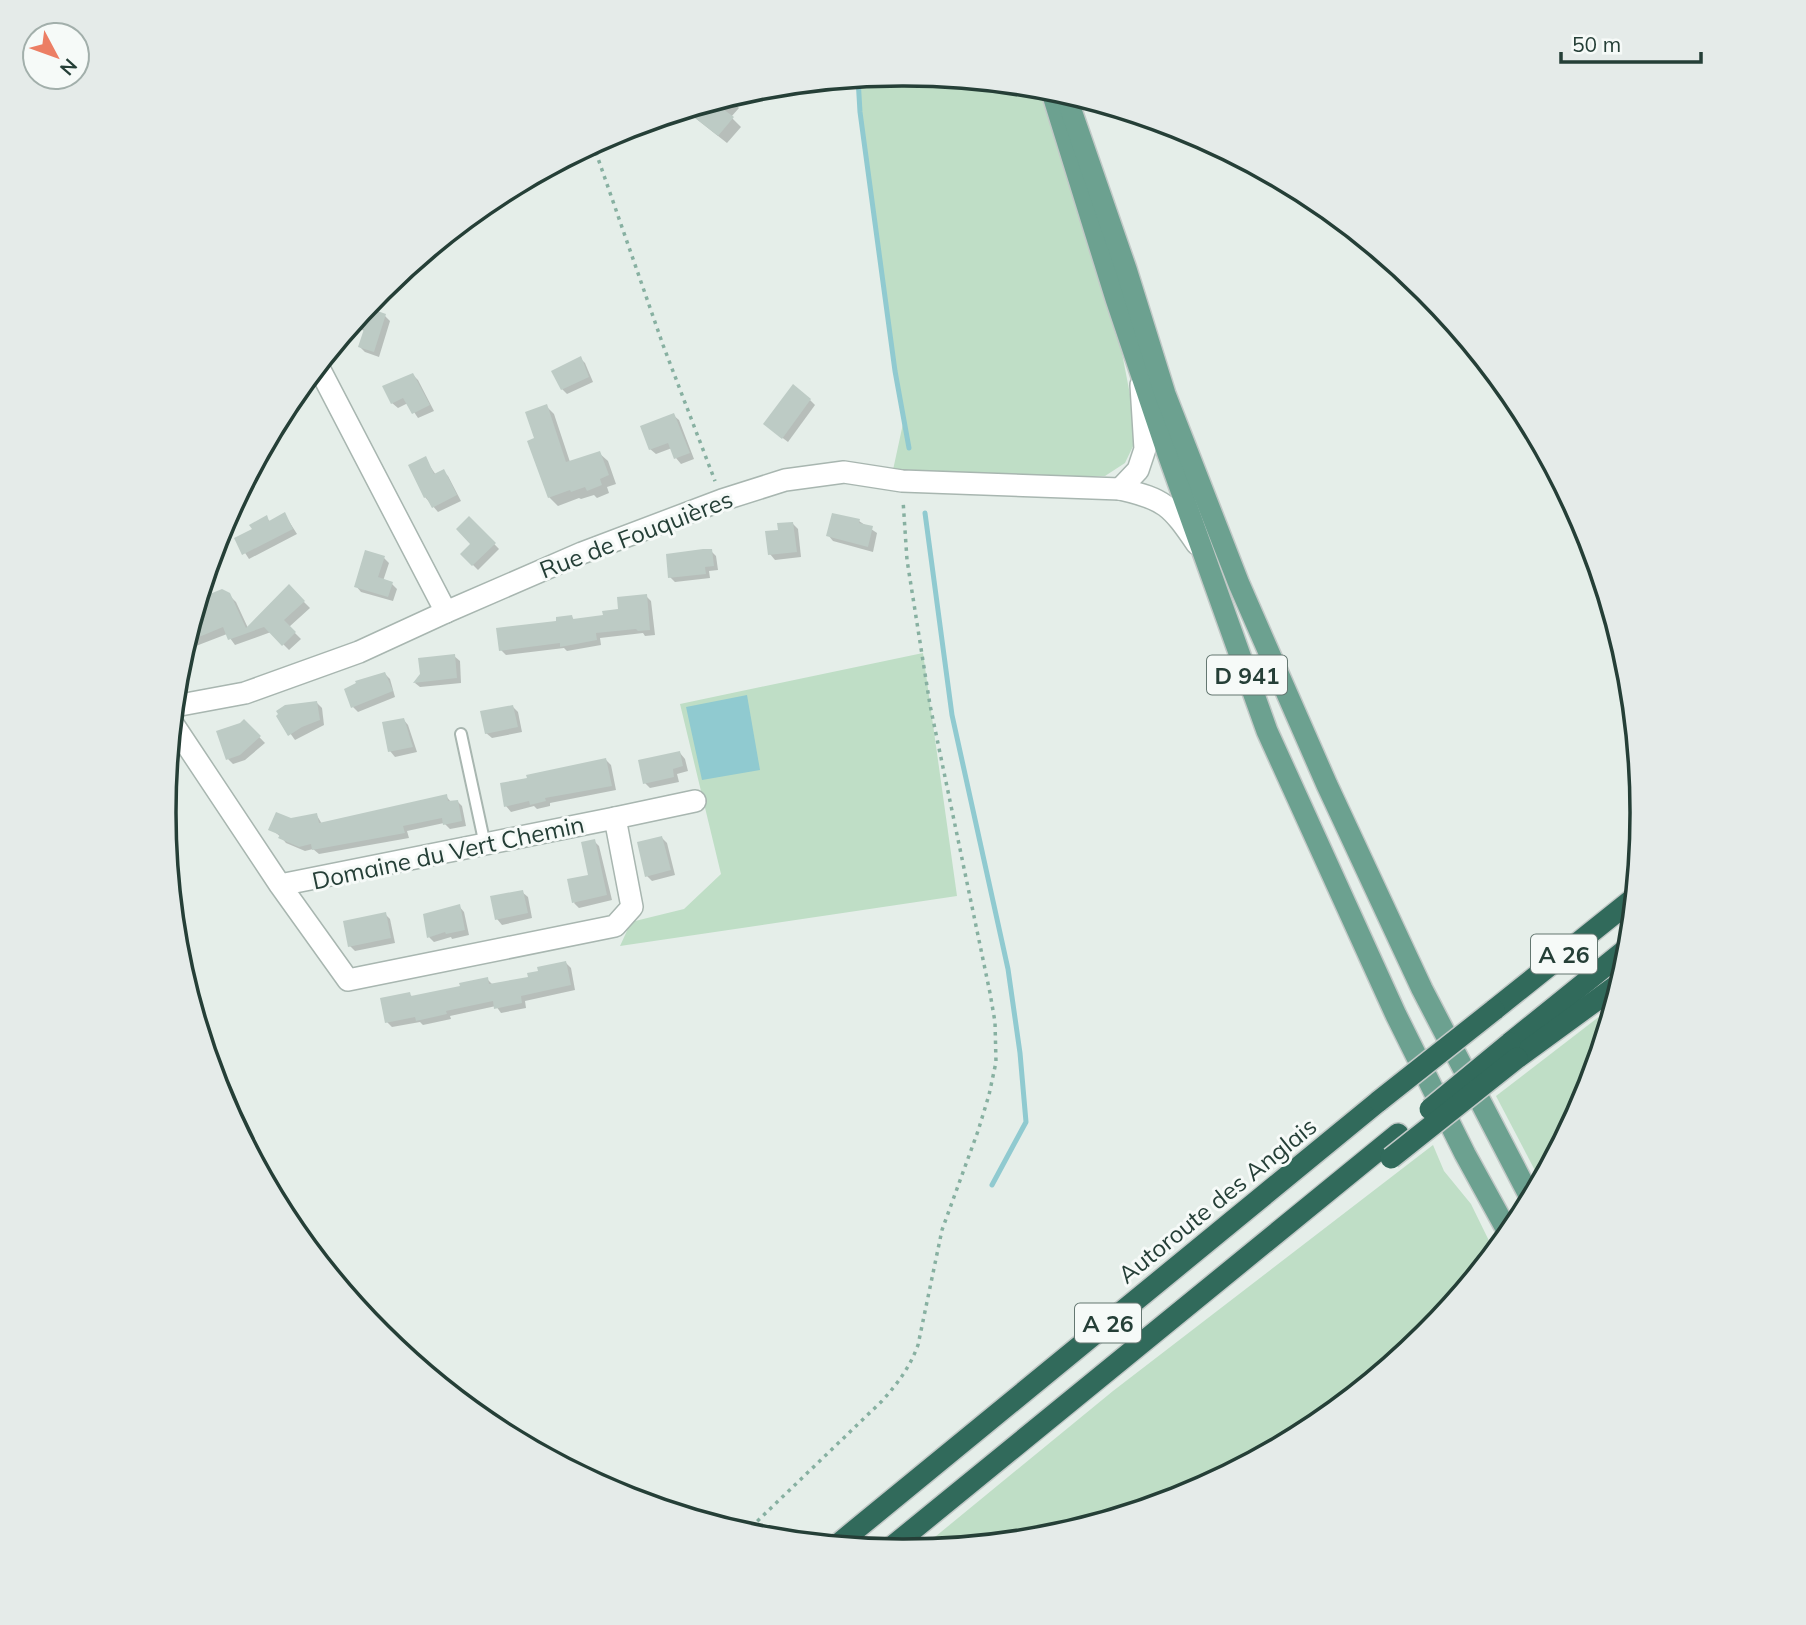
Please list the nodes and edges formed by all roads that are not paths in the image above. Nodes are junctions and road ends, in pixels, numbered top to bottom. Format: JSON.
{"nodes":[{"id":1,"x":1055,"y":102,"type":"edge"},
{"id":2,"x":1069,"y":106,"type":"edge"},
{"id":3,"x":1140,"y":372,"type":"junction"},
{"id":4,"x":323,"y":375,"type":"edge"},
{"id":5,"x":1119,"y":489,"type":"junction"},
{"id":6,"x":1204,"y":555,"type":"junction"},
{"id":7,"x":446,"y":612,"type":"junction"},
{"id":8,"x":184,"y":704,"type":"edge"},
{"id":9,"x":461,"y":734,"type":"dead end"},
{"id":10,"x":181,"y":735,"type":"edge"},
{"id":11,"x":695,"y":801,"type":"dead end"},
{"id":12,"x":615,"y":818,"type":"junction"},
{"id":13,"x":485,"y":845,"type":"junction"},
{"id":14,"x":280,"y":885,"type":"junction"},
{"id":15,"x":1624,"y":905,"type":"edge"},
{"id":16,"x":1615,"y":960,"type":"edge"},
{"id":17,"x":1607,"y":991,"type":"edge"},
{"id":18,"x":1513,"y":1050,"type":"junction"},
{"id":19,"x":1362,"y":1163,"type":"junction"},
{"id":20,"x":1525,"y":1187,"type":"edge"},
{"id":21,"x":1502,"y":1223,"type":"edge"},
{"id":22,"x":847,"y":1537,"type":"edge"},
{"id":23,"x":902,"y":1539,"type":"edge"}],
"edges":[{"from":1,"to":3,"type":"main road","number":"D 941"},
{"from":2,"to":20,"type":"main road","number":"D 941"},
{"from":3,"to":5,"type":"street"},
{"from":3,"to":6,"type":"main road","number":"D 941"},
{"from":4,"to":7,"type":"street"},
{"from":5,"to":6,"type":"street","name":"Rue de Fouquières"},
{"from":5,"to":7,"type":"street","name":"Rue de Fouquières"},
{"from":6,"to":21,"type":"main road","number":"D 941"},
{"from":7,"to":8,"type":"street","name":"Rue de Fouquières"},
{"from":9,"to":13,"type":"lane"},
{"from":10,"to":14,"type":"street","name":"Domaine du Vert Chemin"},
{"from":11,"to":12,"type":"street","name":"Domaine du Vert Chemin"},
{"from":12,"to":13,"type":"street","name":"Domaine du Vert Chemin"},
{"from":12,"to":14,"type":"street","name":"Domaine du Vert Chemin"},
{"from":13,"to":14,"type":"street","name":"Domaine du Vert Chemin"},
{"from":15,"to":22,"type":"highway","name":"Autoroute des Anglais","number":"A 26","bridge":true},
{"from":16,"to":18,"type":"highway","number":"A 26"},
{"from":17,"to":18,"type":"highway"},
{"from":18,"to":19,"type":"highway","number":"A 26","bridge":true},
{"from":18,"to":19,"type":"highway","bridge":true},
{"from":19,"to":23,"type":"highway","number":"A 26"}]}
